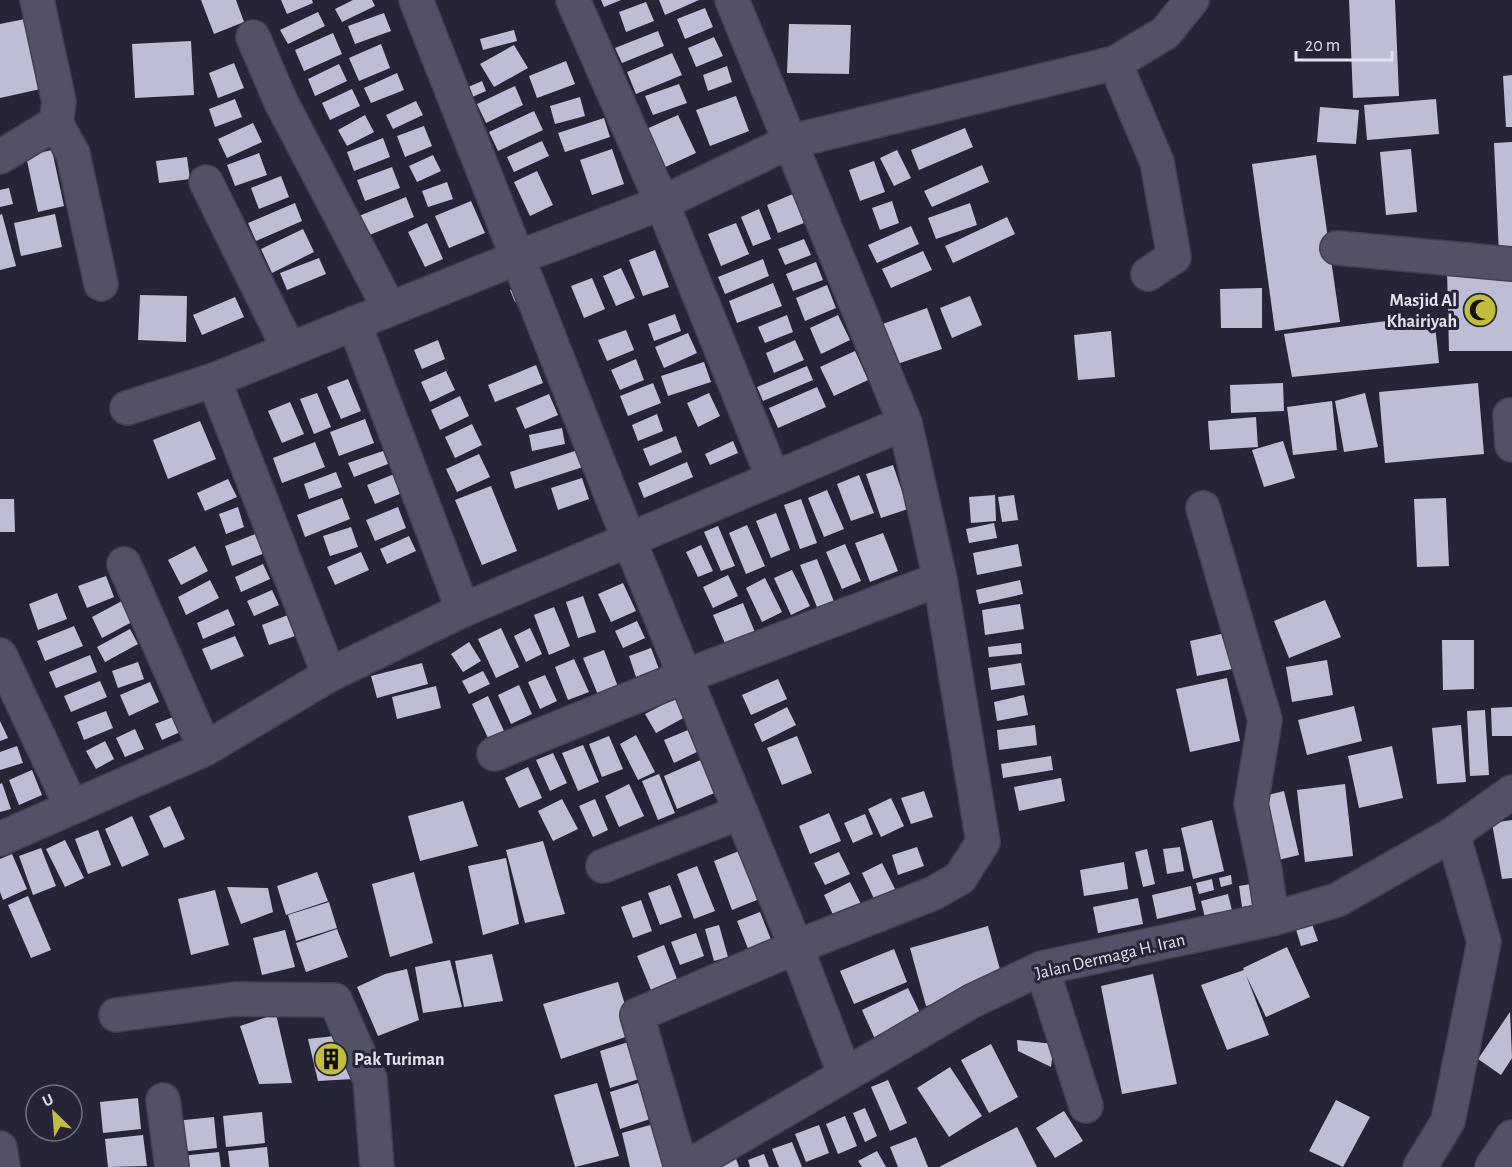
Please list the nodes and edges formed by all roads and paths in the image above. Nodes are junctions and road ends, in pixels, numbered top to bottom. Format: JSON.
{"nodes":[{"id":1,"x":37,"y":0,"type":"edge"},
{"id":2,"x":416,"y":0,"type":"edge"},
{"id":3,"x":573,"y":0,"type":"edge"},
{"id":4,"x":732,"y":0,"type":"edge"},
{"id":5,"x":1192,"y":0,"type":"edge"},
{"id":6,"x":253,"y":37,"type":"dead end"},
{"id":7,"x":1115,"y":63,"type":"junction"},
{"id":8,"x":56,"y":123,"type":"junction"},
{"id":9,"x":789,"y":142,"type":"junction"},
{"id":10,"x":0,"y":157,"type":"edge"},
{"id":11,"x":206,"y":182,"type":"dead end"},
{"id":12,"x":662,"y":203,"type":"junction"},
{"id":13,"x":1337,"y":248,"type":"dead end"},
{"id":14,"x":519,"y":256,"type":"junction"},
{"id":15,"x":1512,"y":264,"type":"edge"},
{"id":16,"x":1148,"y":274,"type":"dead end"},
{"id":17,"x":101,"y":284,"type":"dead end"},
{"id":18,"x":389,"y":308,"type":"junction"},
{"id":19,"x":354,"y":323,"type":"junction"},
{"id":20,"x":289,"y":349,"type":"junction"},
{"id":21,"x":214,"y":380,"type":"junction"},
{"id":22,"x":127,"y":408,"type":"dead end"},
{"id":23,"x":905,"y":423,"type":"junction"},
{"id":24,"x":772,"y":478,"type":"junction"},
{"id":25,"x":1203,"y":508,"type":"dead end"},
{"id":26,"x":629,"y":540,"type":"junction"},
{"id":27,"x":124,"y":564,"type":"dead end"},
{"id":28,"x":939,"y":579,"type":"junction"},
{"id":29,"x":463,"y":609,"type":"junction"},
{"id":30,"x":0,"y":655,"type":"edge"},
{"id":31,"x":329,"y":675,"type":"junction"},
{"id":32,"x":686,"y":675,"type":"junction"},
{"id":33,"x":205,"y":749,"type":"junction"},
{"id":34,"x":494,"y":754,"type":"dead end"},
{"id":35,"x":1512,"y":792,"type":"edge"},
{"id":36,"x":72,"y":806,"type":"junction"},
{"id":37,"x":741,"y":812,"type":"junction"},
{"id":38,"x":1453,"y":834,"type":"junction"},
{"id":39,"x":0,"y":839,"type":"edge"},
{"id":40,"x":603,"y":866,"type":"dead end"},
{"id":41,"x":1272,"y":919,"type":"junction"},
{"id":42,"x":796,"y":947,"type":"junction"},
{"id":43,"x":1042,"y":968,"type":"junction"},
{"id":44,"x":116,"y":1015,"type":"dead end"},
{"id":45,"x":845,"y":1075,"type":"junction"},
{"id":46,"x":163,"y":1100,"type":"dead end"},
{"id":47,"x":1086,"y":1106,"type":"dead end"},
{"id":48,"x":1512,"y":1137,"type":"edge"},
{"id":49,"x":0,"y":1148,"type":"edge"},
{"id":50,"x":3,"y":1167,"type":"edge"},
{"id":51,"x":172,"y":1167,"type":"edge"},
{"id":52,"x":377,"y":1167,"type":"edge"},
{"id":53,"x":681,"y":1167,"type":"edge"},
{"id":54,"x":687,"y":1167,"type":"edge"},
{"id":55,"x":1420,"y":1167,"type":"edge"},
{"id":56,"x":1492,"y":1167,"type":"edge"}],
"edges":[{"from":1,"to":8,"type":"street"},
{"from":2,"to":14,"type":"street"},
{"from":3,"to":12,"type":"street"},
{"from":4,"to":9,"type":"street"},
{"from":5,"to":7,"type":"street"},
{"from":6,"to":18,"type":"street"},
{"from":7,"to":9,"type":"street"},
{"from":7,"to":16,"type":"street"},
{"from":8,"to":10,"type":"street"},
{"from":8,"to":17,"type":"street"},
{"from":9,"to":12,"type":"street"},
{"from":9,"to":23,"type":"street"},
{"from":11,"to":20,"type":"street"},
{"from":12,"to":14,"type":"street"},
{"from":12,"to":24,"type":"street"},
{"from":13,"to":15,"type":"street"},
{"from":14,"to":18,"type":"street"},
{"from":14,"to":26,"type":"street"},
{"from":18,"to":19,"type":"street"},
{"from":19,"to":20,"type":"street"},
{"from":19,"to":29,"type":"street"},
{"from":20,"to":21,"type":"street"},
{"from":21,"to":22,"type":"street"},
{"from":21,"to":31,"type":"street"},
{"from":23,"to":24,"type":"street"},
{"from":23,"to":28,"type":"street"},
{"from":24,"to":26,"type":"street"},
{"from":25,"to":41,"type":"street"},
{"from":26,"to":29,"type":"street"},
{"from":26,"to":32,"type":"street"},
{"from":27,"to":33,"type":"street"},
{"from":28,"to":32,"type":"street"},
{"from":28,"to":42,"type":"street"},
{"from":29,"to":31,"type":"street"},
{"from":30,"to":36,"type":"street"},
{"from":31,"to":33,"type":"street"},
{"from":32,"to":34,"type":"street"},
{"from":32,"to":37,"type":"street"},
{"from":33,"to":36,"type":"street"},
{"from":35,"to":38,"type":"street","name":"Jalan Dermaga H. Iran"},
{"from":36,"to":39,"type":"street"},
{"from":37,"to":40,"type":"street"},
{"from":37,"to":42,"type":"street"},
{"from":38,"to":41,"type":"street","name":"Jalan Dermaga H. Iran"},
{"from":38,"to":55,"type":"street"},
{"from":41,"to":43,"type":"street","name":"Jalan Dermaga H. Iran"},
{"from":42,"to":45,"type":"street"},
{"from":42,"to":53,"type":"street"},
{"from":43,"to":45,"type":"street","name":"Jalan Dermaga H. Iran"},
{"from":43,"to":47,"type":"street"},
{"from":44,"to":52,"type":"street"},
{"from":45,"to":54,"type":"street","name":"Jalan Dermaga H. Iran"},
{"from":46,"to":51,"type":"street"},
{"from":48,"to":56,"type":"street"},
{"from":49,"to":50,"type":"street"}]}
